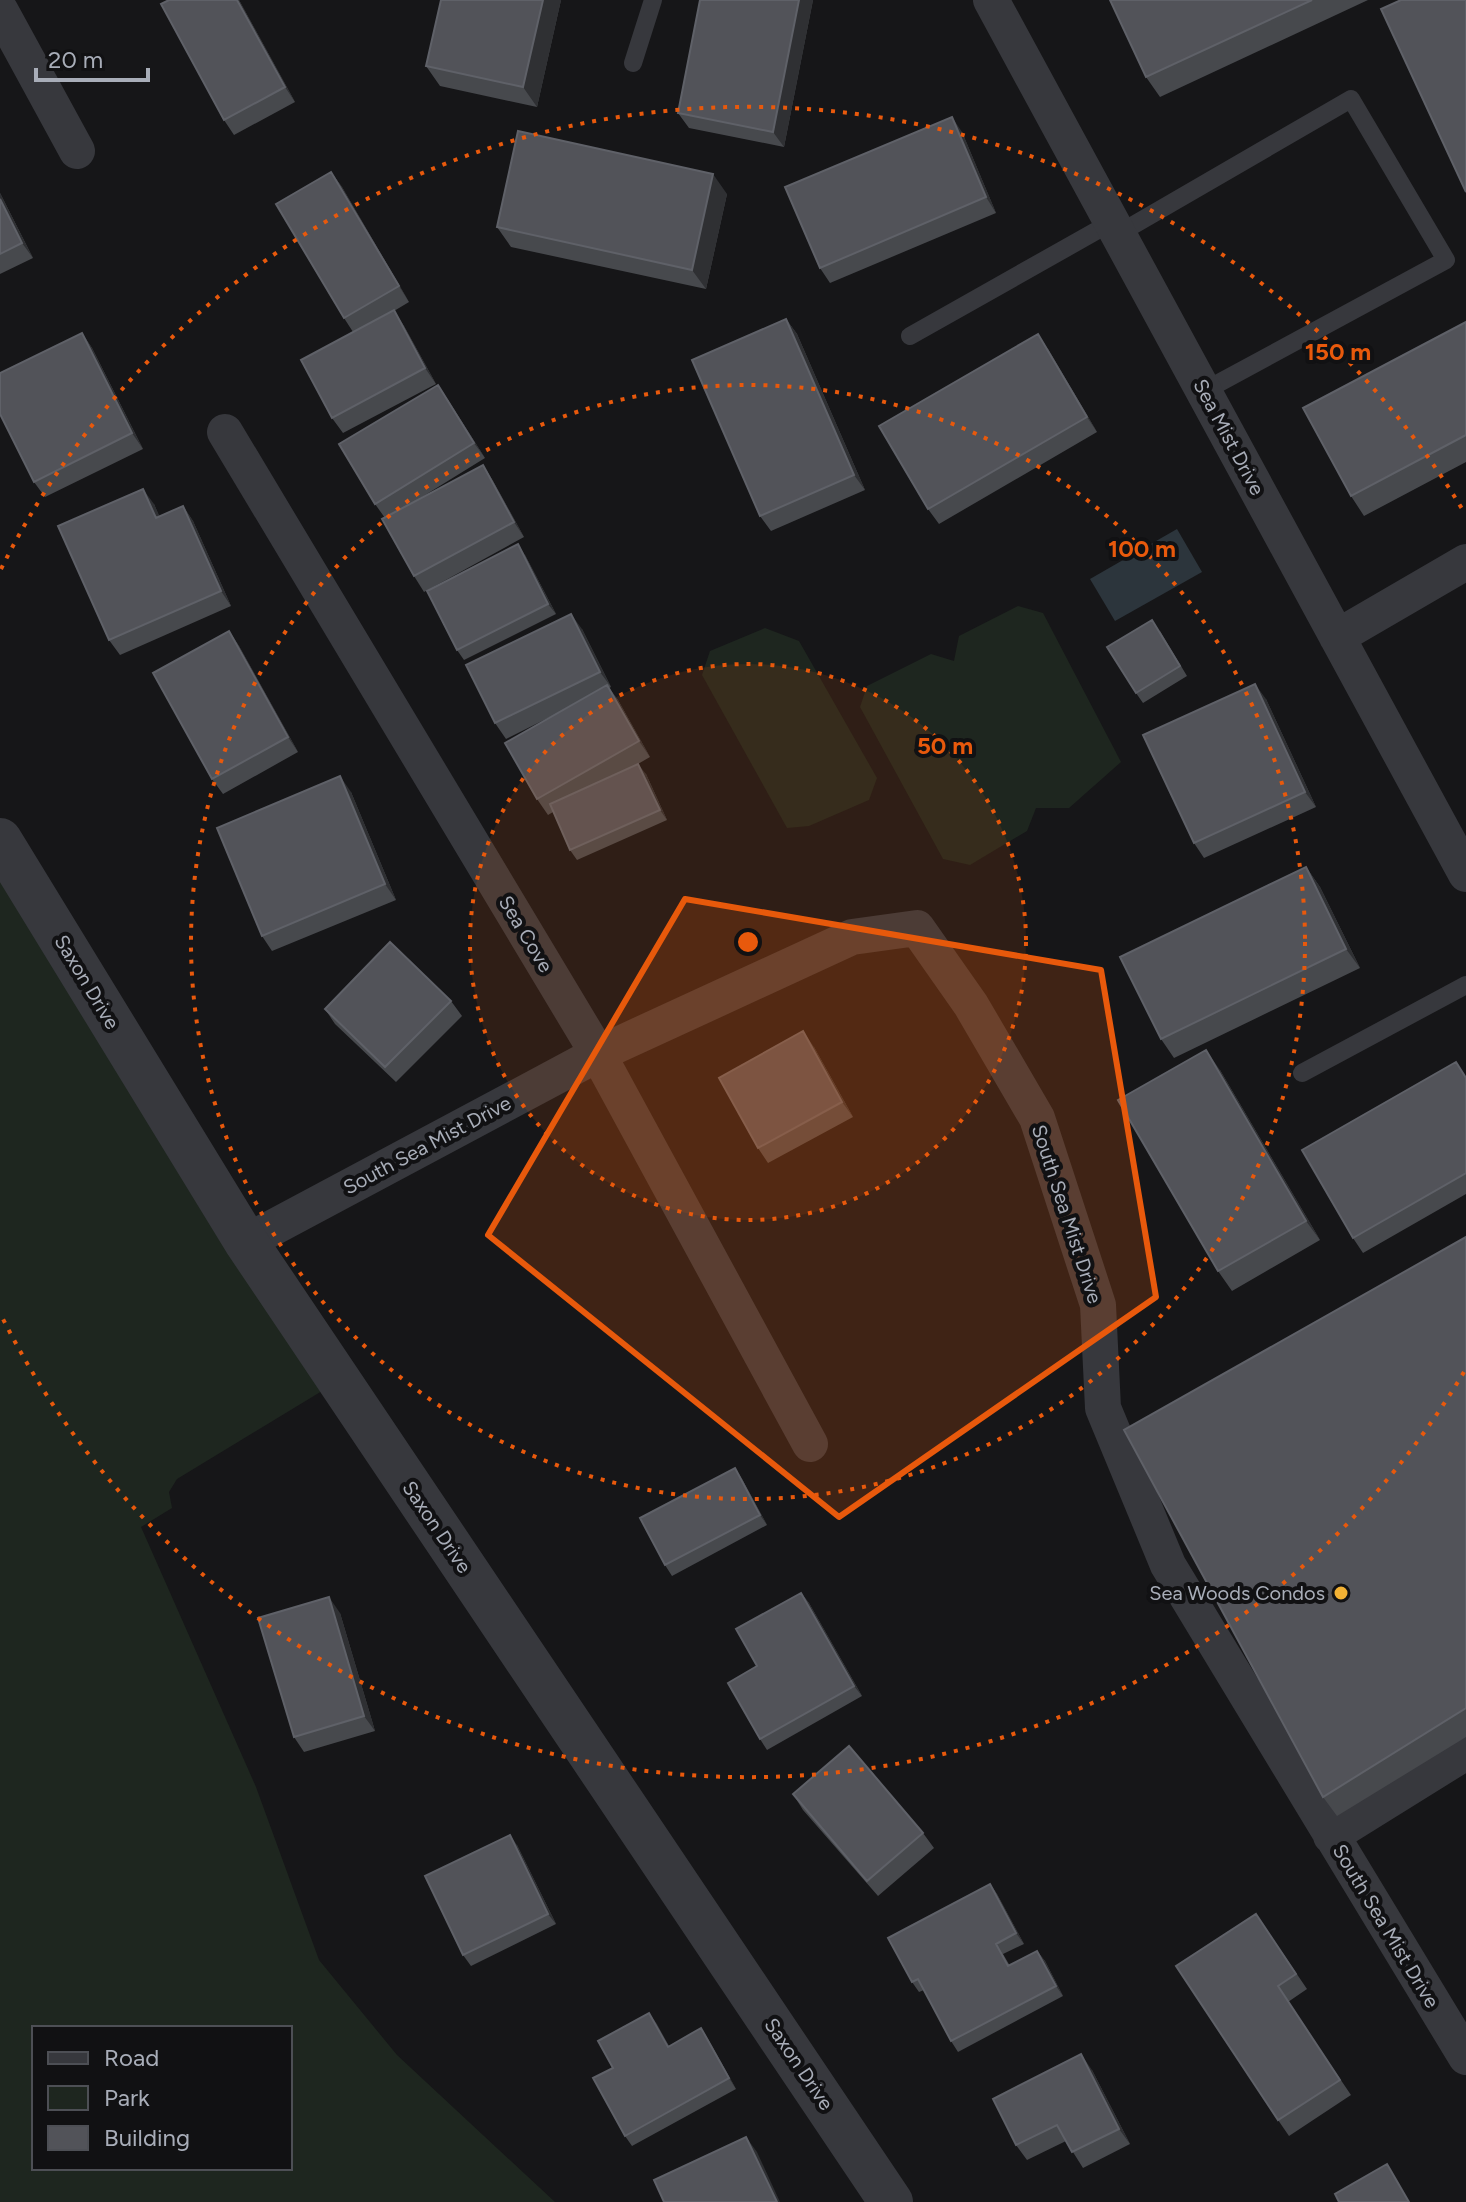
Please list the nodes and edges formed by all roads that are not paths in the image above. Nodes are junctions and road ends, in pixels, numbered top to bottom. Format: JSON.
{"nodes":[{"id":1,"x":653,"y":0,"type":"edge"},
{"id":2,"x":991,"y":0,"type":"edge"},
{"id":3,"x":0,"y":10,"type":"edge"},
{"id":4,"x":633,"y":63,"type":"dead end"},
{"id":5,"x":77,"y":151,"type":"dead end"},
{"id":6,"x":1115,"y":228,"type":"junction"},
{"id":7,"x":910,"y":336,"type":"dead end"},
{"id":8,"x":1204,"y":391,"type":"junction"},
{"id":9,"x":225,"y":432,"type":"dead end"},
{"id":10,"x":1466,"y":562,"type":"edge"},
{"id":11,"x":1337,"y":637,"type":"junction"},
{"id":12,"x":0,"y":840,"type":"edge"},
{"id":13,"x":1466,"y":874,"type":"edge"},
{"id":14,"x":1466,"y":985,"type":"edge"},
{"id":15,"x":598,"y":1054,"type":"junction"},
{"id":16,"x":1302,"y":1073,"type":"dead end"},
{"id":17,"x":246,"y":1242,"type":"junction"},
{"id":18,"x":810,"y":1444,"type":"dead end"},
{"id":19,"x":1466,"y":1752,"type":"edge"},
{"id":20,"x":1331,"y":1836,"type":"junction"},
{"id":21,"x":1466,"y":2057,"type":"edge"},
{"id":22,"x":891,"y":2202,"type":"edge"}],
"edges":[{"from":1,"to":4,"type":"lane"},
{"from":2,"to":6,"type":"street","name":"Sea Mist Drive"},
{"from":3,"to":5,"type":"street"},
{"from":6,"to":7,"type":"lane"},
{"from":6,"to":8,"type":"street","name":"Sea Mist Drive"},
{"from":6,"to":8,"type":"lane"},
{"from":8,"to":11,"type":"street","name":"Sea Mist Drive"},
{"from":9,"to":15,"type":"street","name":"Sea Cove"},
{"from":10,"to":11,"type":"street"},
{"from":11,"to":13,"type":"street","name":"Sea Mist Drive"},
{"from":12,"to":17,"type":"street","name":"Saxon Drive"},
{"from":14,"to":16,"type":"lane"},
{"from":15,"to":17,"type":"street","name":"South Sea Mist Drive"},
{"from":15,"to":18,"type":"street","name":"Sea Cove"},
{"from":15,"to":20,"type":"street","name":"South Sea Mist Drive"},
{"from":17,"to":22,"type":"street","name":"Saxon Drive"},
{"from":19,"to":20,"type":"street","name":"South Sea Mist Drive"},
{"from":20,"to":21,"type":"street","name":"South Sea Mist Drive"}]}
